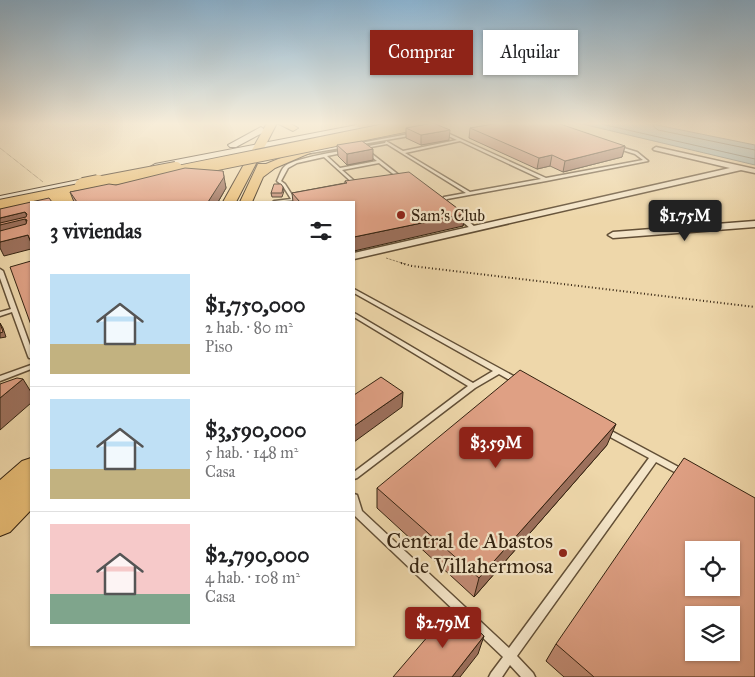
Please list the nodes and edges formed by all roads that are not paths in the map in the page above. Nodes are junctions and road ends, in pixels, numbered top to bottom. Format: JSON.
{"nodes":[{"id":1,"x":206,"y":155,"type":"edge"},
{"id":2,"x":207,"y":155,"type":"edge"},
{"id":3,"x":239,"y":155,"type":"edge"},
{"id":4,"x":255,"y":155,"type":"edge"},
{"id":5,"x":263,"y":155,"type":"edge"},
{"id":6,"x":278,"y":155,"type":"edge"},
{"id":7,"x":296,"y":155,"type":"edge"},
{"id":8,"x":324,"y":155,"type":"joint"},
{"id":9,"x":370,"y":155,"type":"edge"},
{"id":10,"x":407,"y":155,"type":"edge"},
{"id":11,"x":491,"y":155,"type":"edge"},
{"id":12,"x":639,"y":155,"type":"edge"},
{"id":13,"x":681,"y":155,"type":"edge"},
{"id":14,"x":194,"y":159,"type":"junction"},
{"id":15,"x":252,"y":160,"type":"junction"},
{"id":16,"x":380,"y":162,"type":"junction"},
{"id":17,"x":741,"y":168,"type":"junction"},
{"id":18,"x":339,"y":169,"type":"junction"},
{"id":19,"x":755,"y":171,"type":"edge"},
{"id":20,"x":181,"y":174,"type":"junction"},
{"id":21,"x":258,"y":175,"type":"junction"},
{"id":22,"x":231,"y":180,"type":"junction"},
{"id":23,"x":546,"y":180,"type":"junction"},
{"id":24,"x":396,"y":181,"type":"edge"},
{"id":25,"x":351,"y":189,"type":"edge"},
{"id":26,"x":470,"y":194,"type":"junction"},
{"id":27,"x":302,"y":198,"type":"edge"},
{"id":28,"x":0,"y":199,"type":"edge"},
{"id":29,"x":293,"y":199,"type":"junction"},
{"id":30,"x":36,"y":201,"type":"edge"},
{"id":31,"x":58,"y":201,"type":"edge"},
{"id":32,"x":229,"y":201,"type":"edge"},
{"id":33,"x":246,"y":201,"type":"edge"},
{"id":34,"x":285,"y":201,"type":"edge"},
{"id":35,"x":30,"y":202,"type":"edge"},
{"id":36,"x":0,"y":203,"type":"edge"},
{"id":37,"x":30,"y":206,"type":"edge"},
{"id":38,"x":0,"y":208,"type":"edge"},
{"id":39,"x":0,"y":212,"type":"edge"},
{"id":40,"x":755,"y":224,"type":"edge"},
{"id":41,"x":472,"y":228,"type":"junction"},
{"id":42,"x":613,"y":234,"type":"dead end"},
{"id":43,"x":355,"y":256,"type":"edge"},
{"id":44,"x":0,"y":271,"type":"edge"},
{"id":45,"x":2,"y":282,"type":"edge"},
{"id":46,"x":355,"y":292,"type":"edge"},
{"id":47,"x":8,"y":294,"type":"junction"},
{"id":48,"x":0,"y":297,"type":"edge"},
{"id":49,"x":14,"y":310,"type":"junction"},
{"id":50,"x":0,"y":314,"type":"edge"},
{"id":51,"x":355,"y":316,"type":"edge"},
{"id":52,"x":30,"y":353,"type":"edge"},
{"id":53,"x":30,"y":367,"type":"edge"},
{"id":54,"x":498,"y":371,"type":"junction"},
{"id":55,"x":0,"y":379,"type":"edge"},
{"id":56,"x":524,"y":385,"type":"edge"},
{"id":57,"x":473,"y":386,"type":"junction"},
{"id":58,"x":593,"y":424,"type":"edge"},
{"id":59,"x":654,"y":458,"type":"junction"},
{"id":60,"x":30,"y":470,"type":"edge"},
{"id":61,"x":355,"y":475,"type":"edge"},
{"id":62,"x":688,"y":476,"type":"edge"},
{"id":63,"x":30,"y":493,"type":"edge"},
{"id":64,"x":0,"y":497,"type":"edge"},
{"id":65,"x":355,"y":502,"type":"edge"},
{"id":66,"x":0,"y":523,"type":"edge"},
{"id":67,"x":510,"y":656,"type":"junction"},
{"id":68,"x":495,"y":677,"type":"edge"},
{"id":69,"x":529,"y":677,"type":"edge"}],
"edges":[{"from":1,"to":14,"type":"street"},
{"from":2,"to":14,"type":"street"},
{"from":3,"to":36,"type":"highway","bridge":true},
{"from":4,"to":15,"type":"main road"},
{"from":5,"to":21,"type":"main road"},
{"from":6,"to":30,"type":"highway","bridge":true},
{"from":7,"to":21,"type":"main road"},
{"from":8,"to":18,"type":"lane"},
{"from":8,"to":29,"type":"lane"},
{"from":9,"to":16,"type":"lane"},
{"from":10,"to":26,"type":"lane"},
{"from":11,"to":23,"type":"lane"},
{"from":12,"to":23,"type":"lane"},
{"from":13,"to":17,"type":"street"},
{"from":14,"to":28,"type":"street"},
{"from":15,"to":20,"type":"street"},
{"from":15,"to":22,"type":"main road"},
{"from":16,"to":18,"type":"lane"},
{"from":16,"to":24,"type":"lane"},
{"from":17,"to":19,"type":"street"},
{"from":17,"to":41,"type":"street"},
{"from":18,"to":25,"type":"lane"},
{"from":20,"to":22,"type":"main road"},
{"from":20,"to":31,"type":"street"},
{"from":21,"to":33,"type":"main road"},
{"from":22,"to":32,"type":"main road"},
{"from":23,"to":26,"type":"lane"},
{"from":26,"to":41,"type":"lane"},
{"from":27,"to":29,"type":"lane"},
{"from":29,"to":34,"type":"lane"},
{"from":35,"to":38,"type":"highway","bridge":true},
{"from":37,"to":39,"type":"street"},
{"from":40,"to":42,"type":"street"},
{"from":41,"to":43,"type":"street"},
{"from":44,"to":45,"type":"lane"},
{"from":45,"to":47,"type":"lane"},
{"from":46,"to":54,"type":"lane"},
{"from":47,"to":48,"type":"lane"},
{"from":47,"to":49,"type":"lane"},
{"from":49,"to":50,"type":"lane"},
{"from":49,"to":52,"type":"lane"},
{"from":51,"to":57,"type":"lane"},
{"from":53,"to":55,"type":"lane"},
{"from":54,"to":56,"type":"lane"},
{"from":54,"to":57,"type":"lane"},
{"from":57,"to":61,"type":"lane"},
{"from":58,"to":59,"type":"lane"},
{"from":59,"to":62,"type":"lane"},
{"from":59,"to":67,"type":"lane"},
{"from":60,"to":64,"type":"main road"},
{"from":63,"to":66,"type":"main road"},
{"from":65,"to":67,"type":"lane"},
{"from":67,"to":68,"type":"lane"},
{"from":67,"to":69,"type":"lane"}]}
